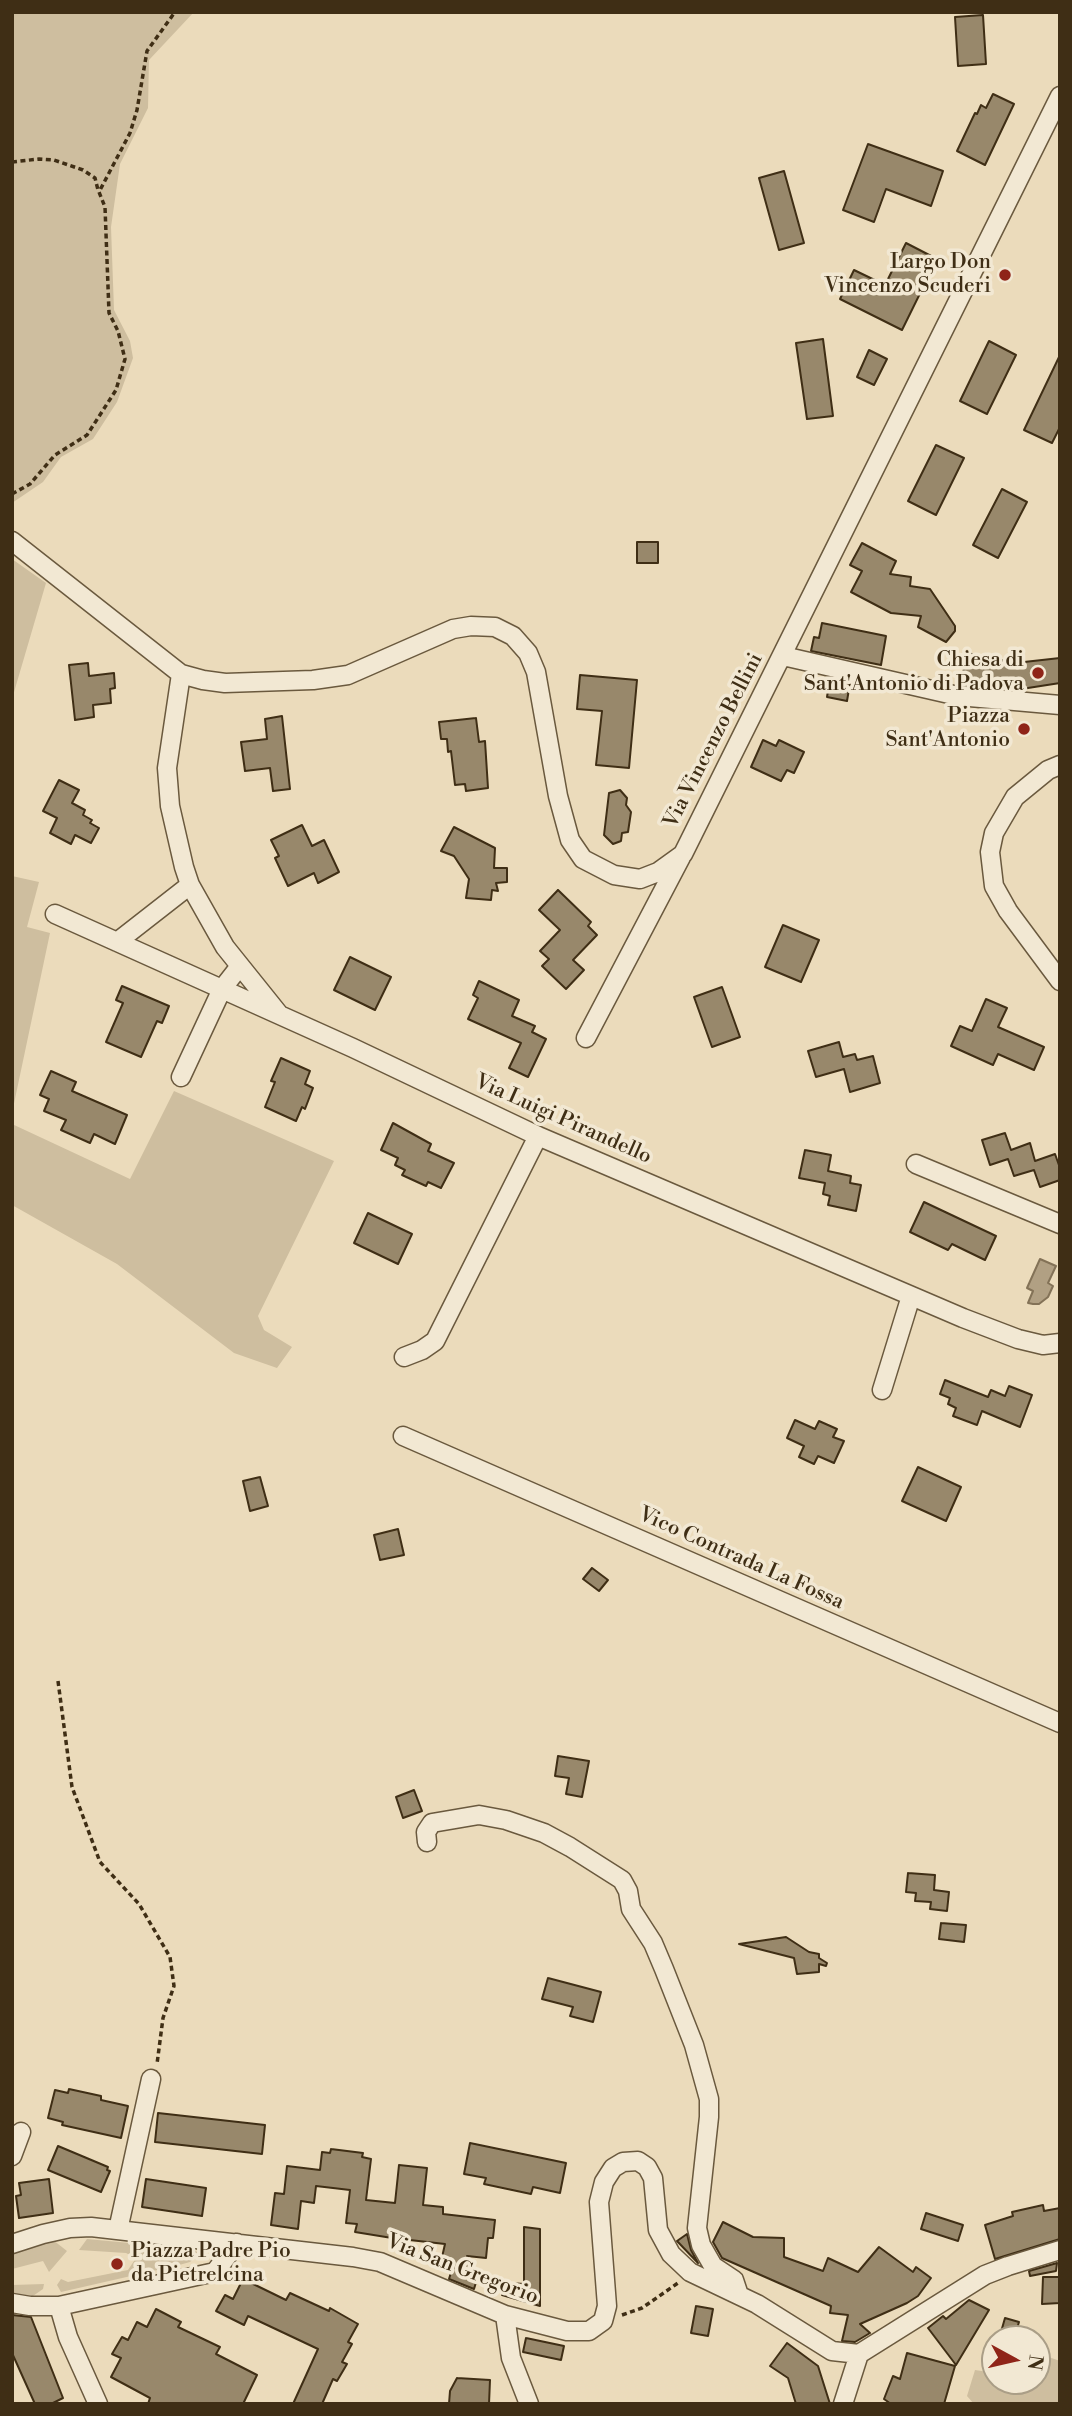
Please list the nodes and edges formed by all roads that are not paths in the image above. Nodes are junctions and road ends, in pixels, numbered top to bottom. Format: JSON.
{"nodes":[{"id":1,"x":1060,"y":96,"type":"edge"},
{"id":2,"x":12,"y":541,"type":"edge"},
{"id":3,"x":783,"y":656,"type":"junction"},
{"id":4,"x":181,"y":674,"type":"junction"},
{"id":5,"x":1060,"y":705,"type":"edge"},
{"id":6,"x":1060,"y":765,"type":"edge"},
{"id":7,"x":683,"y":854,"type":"junction"},
{"id":8,"x":190,"y":884,"type":"junction"},
{"id":9,"x":55,"y":914,"type":"dead end"},
{"id":10,"x":117,"y":942,"type":"junction"},
{"id":11,"x":240,"y":966,"type":"junction"},
{"id":12,"x":1060,"y":981,"type":"edge"},
{"id":13,"x":222,"y":989,"type":"junction"},
{"id":14,"x":280,"y":1015,"type":"junction"},
{"id":15,"x":586,"y":1038,"type":"dead end"},
{"id":16,"x":181,"y":1077,"type":"dead end"},
{"id":17,"x":538,"y":1136,"type":"junction"},
{"id":18,"x":916,"y":1164,"type":"dead end"},
{"id":19,"x":1060,"y":1224,"type":"edge"},
{"id":20,"x":911,"y":1296,"type":"junction"},
{"id":21,"x":1060,"y":1343,"type":"edge"},
{"id":22,"x":404,"y":1357,"type":"dead end"},
{"id":23,"x":882,"y":1390,"type":"dead end"},
{"id":24,"x":403,"y":1436,"type":"dead end"},
{"id":25,"x":1060,"y":1723,"type":"edge"},
{"id":26,"x":426,"y":1842,"type":"dead end"},
{"id":27,"x":152,"y":2079,"type":"road end"},
{"id":28,"x":21,"y":2132,"type":"dead end"},
{"id":29,"x":12,"y":2156,"type":"edge"},
{"id":30,"x":118,"y":2230,"type":"junction"},
{"id":31,"x":237,"y":2243,"type":"junction"},
{"id":32,"x":12,"y":2244,"type":"edge"},
{"id":33,"x":1060,"y":2250,"type":"edge"},
{"id":34,"x":739,"y":2295,"type":"junction"},
{"id":35,"x":12,"y":2303,"type":"edge"},
{"id":36,"x":60,"y":2306,"type":"junction"},
{"id":37,"x":505,"y":2315,"type":"junction"},
{"id":38,"x":859,"y":2354,"type":"junction"},
{"id":39,"x":98,"y":2404,"type":"edge"},
{"id":40,"x":529,"y":2404,"type":"edge"},
{"id":41,"x":844,"y":2404,"type":"edge"}],
"edges":[{"from":1,"to":3,"type":"street","name":"Via Vincenzo Bellini"},
{"from":2,"to":4,"type":"street","name":"Via Vincenzo Bellini"},
{"from":3,"to":5,"type":"street"},
{"from":3,"to":7,"type":"street","name":"Via Vincenzo Bellini"},
{"from":4,"to":7,"type":"street","name":"Via Vincenzo Bellini"},
{"from":4,"to":8,"type":"street"},
{"from":6,"to":12,"type":"street"},
{"from":7,"to":15,"type":"street"},
{"from":8,"to":10,"type":"street"},
{"from":8,"to":11,"type":"street"},
{"from":9,"to":10,"type":"street","name":"Via Luigi Pirandello"},
{"from":10,"to":13,"type":"street","name":"Via Luigi Pirandello"},
{"from":11,"to":13,"type":"street"},
{"from":11,"to":14,"type":"street"},
{"from":13,"to":14,"type":"street","name":"Via Luigi Pirandello"},
{"from":13,"to":16,"type":"street"},
{"from":14,"to":17,"type":"street","name":"Via Luigi Pirandello"},
{"from":17,"to":20,"type":"street","name":"Via Luigi Pirandello"},
{"from":17,"to":22,"type":"street"},
{"from":18,"to":19,"type":"street"},
{"from":20,"to":21,"type":"street","name":"Via Luigi Pirandello"},
{"from":20,"to":23,"type":"street"},
{"from":24,"to":25,"type":"street","name":"Vico Contrada La Fossa"},
{"from":26,"to":34,"type":"street"},
{"from":27,"to":30,"type":"street"},
{"from":28,"to":29,"type":"street"},
{"from":30,"to":31,"type":"street","name":"Via San Gregorio"},
{"from":30,"to":32,"type":"street","name":"Via San Gregorio"},
{"from":31,"to":36,"type":"street"},
{"from":31,"to":37,"type":"street","name":"Via San Gregorio"},
{"from":33,"to":38,"type":"street"},
{"from":34,"to":37,"type":"street","name":"Via San Gregorio"},
{"from":34,"to":38,"type":"street"},
{"from":35,"to":36,"type":"street"},
{"from":36,"to":39,"type":"street"},
{"from":37,"to":40,"type":"street"},
{"from":38,"to":41,"type":"street"}]}
